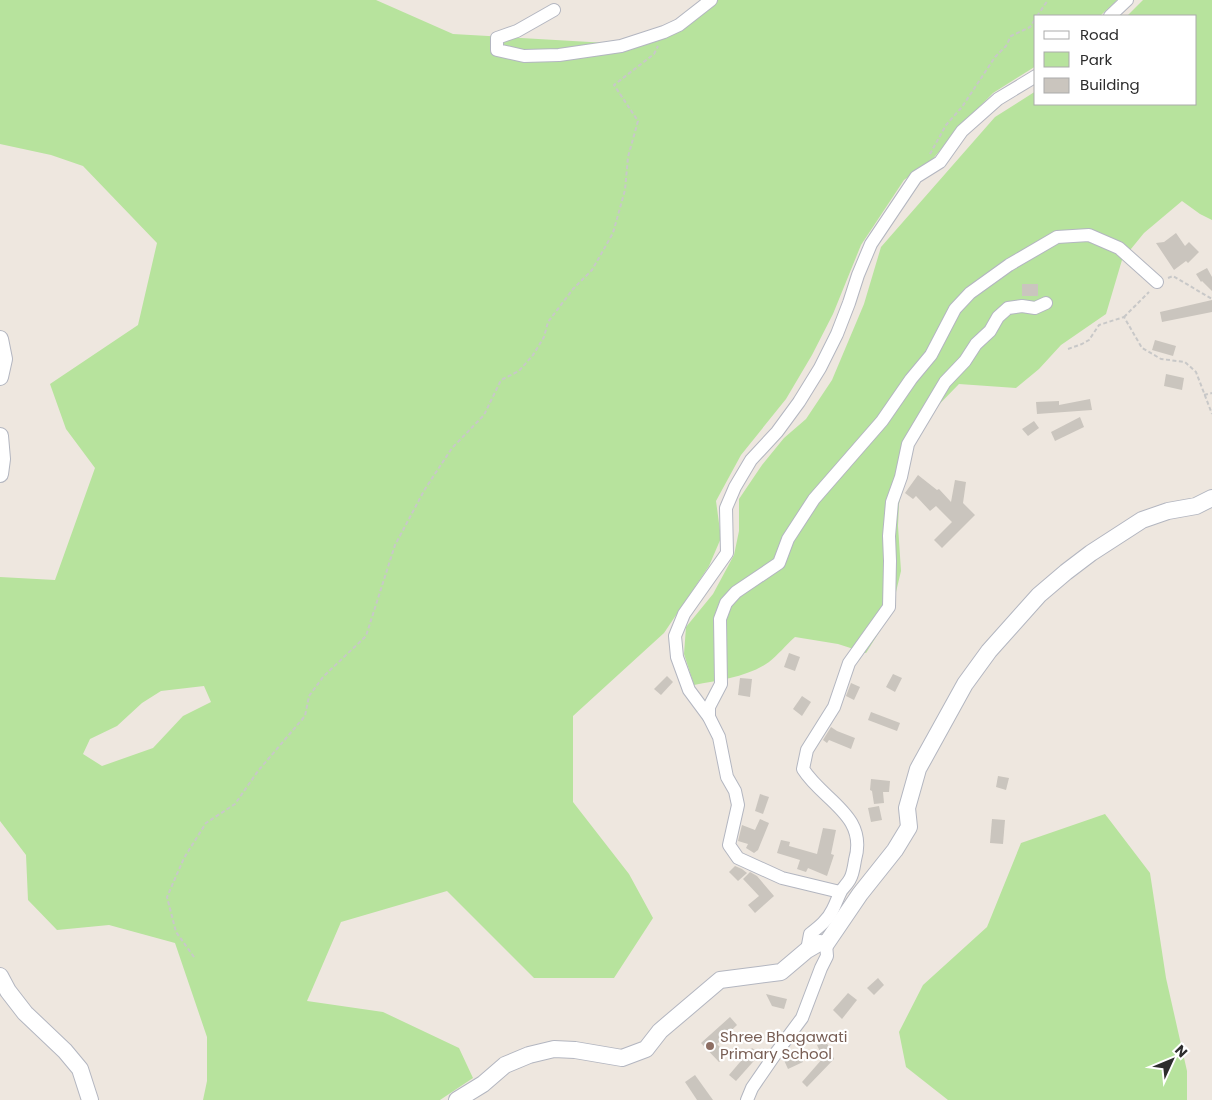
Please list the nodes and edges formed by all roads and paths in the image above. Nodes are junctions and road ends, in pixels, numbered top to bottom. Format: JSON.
{"nodes":[{"id":1,"x":711,"y":0,"type":"edge"},
{"id":2,"x":1048,"y":0,"type":"edge"},
{"id":3,"x":1127,"y":0,"type":"edge"},
{"id":4,"x":554,"y":10,"type":"dead end"},
{"id":5,"x":1037,"y":15,"type":"edge"},
{"id":6,"x":1111,"y":15,"type":"edge"},
{"id":7,"x":1034,"y":20,"type":"edge"},
{"id":8,"x":664,"y":32,"type":"junction"},
{"id":9,"x":1034,"y":77,"type":"edge"},
{"id":10,"x":916,"y":177,"type":"junction"},
{"id":11,"x":1157,"y":282,"type":"junction"},
{"id":12,"x":1212,"y":299,"type":"edge"},
{"id":13,"x":1046,"y":303,"type":"dead end"},
{"id":14,"x":1124,"y":317,"type":"junction"},
{"id":15,"x":0,"y":339,"type":"edge"},
{"id":16,"x":1068,"y":349,"type":"dead end"},
{"id":17,"x":0,"y":377,"type":"edge"},
{"id":18,"x":1212,"y":393,"type":"edge"},
{"id":19,"x":1204,"y":395,"type":"junction"},
{"id":20,"x":1212,"y":414,"type":"edge"},
{"id":21,"x":0,"y":436,"type":"edge"},
{"id":22,"x":0,"y":474,"type":"edge"},
{"id":23,"x":1212,"y":498,"type":"edge"},
{"id":24,"x":709,"y":717,"type":"junction"},
{"id":25,"x":840,"y":892,"type":"junction"},
{"id":26,"x":826,"y":944,"type":"junction"},
{"id":27,"x":807,"y":950,"type":"junction"},
{"id":28,"x":194,"y":957,"type":"dead end"},
{"id":29,"x":0,"y":976,"type":"edge"},
{"id":30,"x":90,"y":1100,"type":"edge"},
{"id":31,"x":457,"y":1100,"type":"edge"},
{"id":32,"x":747,"y":1100,"type":"edge"}],
"edges":[{"from":1,"to":8,"type":"street"},
{"from":2,"to":5,"type":"path"},
{"from":3,"to":6,"type":"street"},
{"from":4,"to":8,"type":"street"},
{"from":7,"to":10,"type":"path"},
{"from":8,"to":28,"type":"path"},
{"from":9,"to":10,"type":"street"},
{"from":10,"to":24,"type":"street"},
{"from":11,"to":12,"type":"path"},
{"from":11,"to":14,"type":"path"},
{"from":11,"to":24,"type":"street"},
{"from":13,"to":25,"type":"street"},
{"from":14,"to":16,"type":"path"},
{"from":14,"to":19,"type":"path"},
{"from":15,"to":17,"type":"street"},
{"from":18,"to":19,"type":"path"},
{"from":19,"to":20,"type":"path"},
{"from":21,"to":22,"type":"street"},
{"from":23,"to":26,"type":"street"},
{"from":24,"to":25,"type":"street"},
{"from":25,"to":27,"type":"street"},
{"from":26,"to":27,"type":"street"},
{"from":26,"to":32,"type":"street"},
{"from":27,"to":31,"type":"street"},
{"from":29,"to":30,"type":"street"}]}
